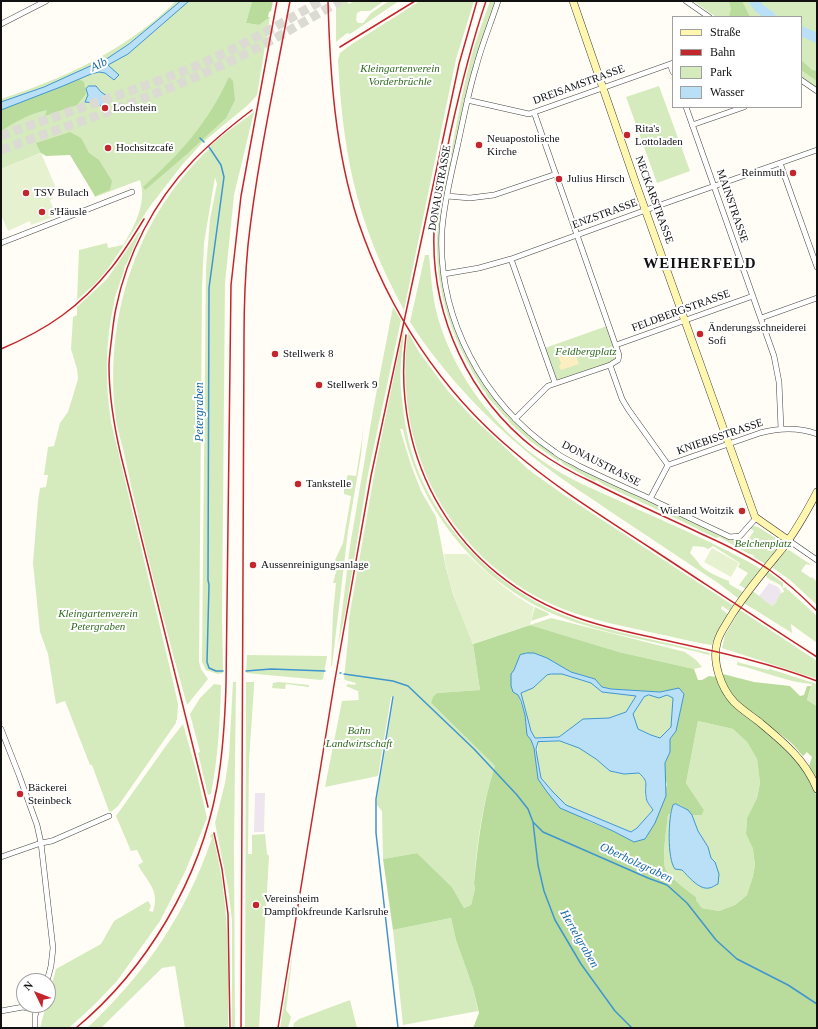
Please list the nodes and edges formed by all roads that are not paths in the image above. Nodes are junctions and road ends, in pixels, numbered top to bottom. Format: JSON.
{"nodes":[{"id":1,"x":45,"y":1,"type":"edge"},
{"id":2,"x":498,"y":1,"type":"edge"},
{"id":3,"x":573,"y":1,"type":"edge"},
{"id":4,"x":686,"y":1,"type":"edge"},
{"id":5,"x":708,"y":16,"type":"edge"},
{"id":6,"x":1,"y":24,"type":"edge"},
{"id":7,"x":672,"y":63,"type":"edge"},
{"id":8,"x":802,"y":81,"type":"edge"},
{"id":9,"x":602,"y":87,"type":"junction"},
{"id":10,"x":817,"y":90,"type":"edge"},
{"id":11,"x":467,"y":100,"type":"junction"},
{"id":12,"x":686,"y":108,"type":"edge"},
{"id":13,"x":741,"y":108,"type":"edge"},
{"id":14,"x":534,"y":112,"type":"junction"},
{"id":15,"x":692,"y":125,"type":"junction"},
{"id":16,"x":817,"y":150,"type":"edge"},
{"id":17,"x":780,"y":163,"type":"junction"},
{"id":18,"x":556,"y":174,"type":"junction"},
{"id":19,"x":714,"y":187,"type":"junction"},
{"id":20,"x":132,"y":192,"type":"dead end"},
{"id":21,"x":447,"y":196,"type":"junction"},
{"id":22,"x":646,"y":210,"type":"junction"},
{"id":23,"x":577,"y":235,"type":"junction"},
{"id":24,"x":1,"y":243,"type":"edge"},
{"id":25,"x":511,"y":259,"type":"junction"},
{"id":26,"x":817,"y":267,"type":"edge"},
{"id":27,"x":444,"y":274,"type":"junction"},
{"id":28,"x":753,"y":296,"type":"junction"},
{"id":29,"x":817,"y":298,"type":"edge"},
{"id":30,"x":761,"y":318,"type":"junction"},
{"id":31,"x":686,"y":320,"type":"junction"},
{"id":32,"x":616,"y":344,"type":"junction"},
{"id":33,"x":610,"y":365,"type":"junction"},
{"id":34,"x":555,"y":383,"type":"junction"},
{"id":35,"x":515,"y":419,"type":"junction"},
{"id":36,"x":781,"y":429,"type":"junction"},
{"id":37,"x":817,"y":434,"type":"edge"},
{"id":38,"x":729,"y":444,"type":"junction"},
{"id":39,"x":668,"y":464,"type":"junction"},
{"id":40,"x":817,"y":492,"type":"edge"},
{"id":41,"x":650,"y":499,"type":"junction"},
{"id":42,"x":756,"y":518,"type":"junction"},
{"id":43,"x":788,"y":540,"type":"junction"},
{"id":44,"x":817,"y":560,"type":"edge"},
{"id":45,"x":1,"y":729,"type":"edge"},
{"id":46,"x":817,"y":789,"type":"edge"},
{"id":47,"x":109,"y":816,"type":"dead end"},
{"id":48,"x":41,"y":843,"type":"junction"},
{"id":49,"x":1,"y":857,"type":"edge"},
{"id":50,"x":50,"y":973,"type":"edge"},
{"id":51,"x":16,"y":1008,"type":"edge"},
{"id":52,"x":1,"y":1011,"type":"edge"},
{"id":53,"x":36,"y":1013,"type":"edge"},
{"id":54,"x":35,"y":1028,"type":"edge"}],
"edges":[{"from":1,"to":6,"type":"street"},
{"from":2,"to":11,"type":"street","name":"DONAUSTRASSE"},
{"from":3,"to":9,"type":"street","name":"NECKARSTRASSE"},
{"from":4,"to":5,"type":"street"},
{"from":7,"to":9,"type":"street","name":"DREISAMSTRASSE"},
{"from":8,"to":10,"type":"street"},
{"from":9,"to":14,"type":"street","name":"DREISAMSTRASSE"},
{"from":9,"to":22,"type":"street","name":"NECKARSTRASSE"},
{"from":11,"to":14,"type":"street","name":"DREISAMSTRASSE"},
{"from":11,"to":21,"type":"street","name":"DONAUSTRASSE"},
{"from":12,"to":15,"type":"street","name":"MAINSTRASSE"},
{"from":13,"to":15,"type":"street"},
{"from":14,"to":18,"type":"street"},
{"from":15,"to":19,"type":"street","name":"MAINSTRASSE"},
{"from":16,"to":17,"type":"street","name":"ENZSTRASSE"},
{"from":17,"to":19,"type":"street","name":"ENZSTRASSE"},
{"from":17,"to":26,"type":"street"},
{"from":18,"to":21,"type":"street"},
{"from":18,"to":23,"type":"street"},
{"from":19,"to":22,"type":"street","name":"ENZSTRASSE"},
{"from":19,"to":28,"type":"street","name":"MAINSTRASSE"},
{"from":20,"to":24,"type":"street"},
{"from":21,"to":27,"type":"street","name":"DONAUSTRASSE"},
{"from":22,"to":23,"type":"street","name":"ENZSTRASSE"},
{"from":22,"to":31,"type":"street","name":"NECKARSTRASSE"},
{"from":23,"to":25,"type":"street","name":"ENZSTRASSE"},
{"from":23,"to":32,"type":"street"},
{"from":25,"to":27,"type":"street","name":"ENZSTRASSE"},
{"from":25,"to":34,"type":"street"},
{"from":27,"to":35,"type":"street","name":"DONAUSTRASSE"},
{"from":28,"to":30,"type":"street","name":"MAINSTRASSE"},
{"from":28,"to":31,"type":"street","name":"FELDBERGSTRASSE"},
{"from":29,"to":30,"type":"street"},
{"from":30,"to":36,"type":"street","name":"MAINSTRASSE"},
{"from":31,"to":32,"type":"street","name":"FELDBERGSTRASSE"},
{"from":31,"to":38,"type":"street","name":"NECKARSTRASSE"},
{"from":32,"to":33,"type":"street"},
{"from":33,"to":34,"type":"street"},
{"from":33,"to":39,"type":"street"},
{"from":34,"to":35,"type":"street"},
{"from":35,"to":41,"type":"street","name":"DONAUSTRASSE"},
{"from":36,"to":37,"type":"street","name":"KNIEBISSTRASSE"},
{"from":36,"to":38,"type":"street","name":"KNIEBISSTRASSE"},
{"from":38,"to":39,"type":"street","name":"KNIEBISSTRASSE"},
{"from":38,"to":42,"type":"street","name":"NECKARSTRASSE"},
{"from":39,"to":41,"type":"street","name":"KNIEBISSTRASSE"},
{"from":40,"to":43,"type":"street"},
{"from":41,"to":42,"type":"street","name":"DONAUSTRASSE"},
{"from":42,"to":43,"type":"street"},
{"from":43,"to":44,"type":"street"},
{"from":43,"to":46,"type":"street"},
{"from":45,"to":48,"type":"street"},
{"from":47,"to":48,"type":"street"},
{"from":48,"to":49,"type":"street"},
{"from":48,"to":50,"type":"street"},
{"from":51,"to":52,"type":"street"},
{"from":53,"to":54,"type":"street"}]}
